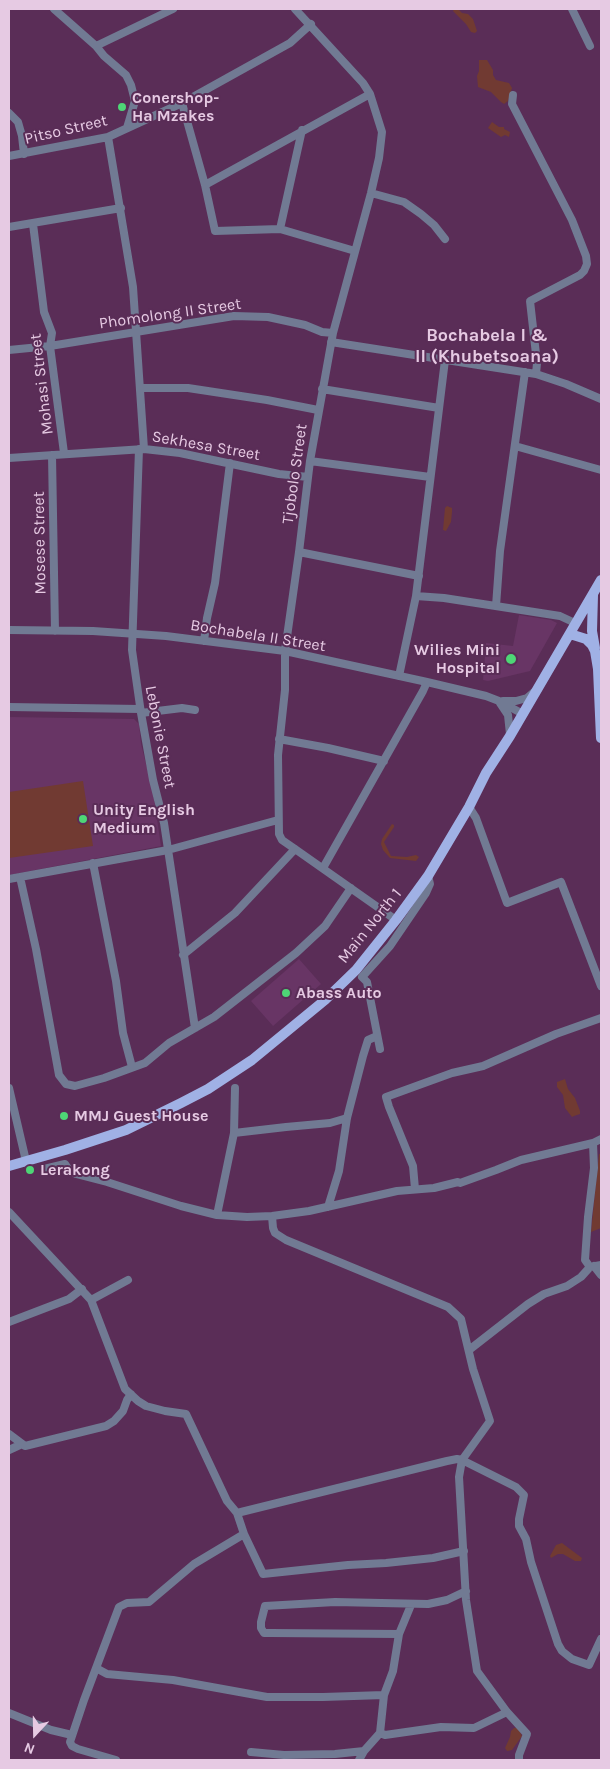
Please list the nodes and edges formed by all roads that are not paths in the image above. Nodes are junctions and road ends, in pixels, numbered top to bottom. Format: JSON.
{"nodes":[{"id":1,"x":54,"y":9,"type":"edge"},
{"id":2,"x":295,"y":9,"type":"edge"},
{"id":3,"x":572,"y":9,"type":"edge"},
{"id":4,"x":169,"y":10,"type":"edge"},
{"id":5,"x":311,"y":24,"type":"junction"},
{"id":6,"x":96,"y":46,"type":"junction"},
{"id":7,"x":590,"y":46,"type":"dead end"},
{"id":8,"x":370,"y":94,"type":"junction"},
{"id":9,"x":513,"y":96,"type":"dead end"},
{"id":10,"x":182,"y":103,"type":"junction"},
{"id":11,"x":9,"y":113,"type":"edge"},
{"id":12,"x":127,"y":128,"type":"junction"},
{"id":13,"x":302,"y":130,"type":"junction"},
{"id":14,"x":108,"y":137,"type":"junction"},
{"id":15,"x":24,"y":154,"type":"junction"},
{"id":16,"x":9,"y":156,"type":"edge"},
{"id":17,"x":205,"y":185,"type":"junction"},
{"id":18,"x":371,"y":193,"type":"junction"},
{"id":19,"x":121,"y":208,"type":"junction"},
{"id":20,"x":33,"y":224,"type":"junction"},
{"id":21,"x":9,"y":227,"type":"edge"},
{"id":22,"x":280,"y":229,"type":"junction"},
{"id":23,"x":445,"y":239,"type":"dead end"},
{"id":24,"x":355,"y":251,"type":"junction"},
{"id":25,"x":136,"y":332,"type":"junction"},
{"id":26,"x":333,"y":333,"type":"junction"},
{"id":27,"x":331,"y":342,"type":"junction"},
{"id":28,"x":50,"y":346,"type":"junction"},
{"id":29,"x":9,"y":350,"type":"edge"},
{"id":30,"x":445,"y":360,"type":"junction"},
{"id":31,"x":525,"y":372,"type":"junction"},
{"id":32,"x":536,"y":374,"type":"junction"},
{"id":33,"x":140,"y":388,"type":"junction"},
{"id":34,"x":322,"y":389,"type":"junction"},
{"id":35,"x":601,"y":399,"type":"edge"},
{"id":36,"x":439,"y":408,"type":"junction"},
{"id":37,"x":318,"y":410,"type":"junction"},
{"id":38,"x":515,"y":446,"type":"junction"},
{"id":39,"x":141,"y":449,"type":"junction"},
{"id":40,"x":64,"y":453,"type":"junction"},
{"id":41,"x":52,"y":455,"type":"junction"},
{"id":42,"x":9,"y":458,"type":"edge"},
{"id":43,"x":310,"y":461,"type":"junction"},
{"id":44,"x":230,"y":463,"type":"junction"},
{"id":45,"x":601,"y":470,"type":"edge"},
{"id":46,"x":308,"y":477,"type":"junction"},
{"id":47,"x":430,"y":477,"type":"junction"},
{"id":48,"x":299,"y":552,"type":"junction"},
{"id":49,"x":419,"y":576,"type":"junction"},
{"id":50,"x":601,"y":580,"type":"edge"},
{"id":51,"x":593,"y":594,"type":"junction"},
{"id":52,"x":416,"y":596,"type":"junction"},
{"id":53,"x":496,"y":606,"type":"junction"},
{"id":54,"x":575,"y":623,"type":"junction"},
{"id":55,"x":9,"y":630,"type":"edge"},
{"id":56,"x":55,"y":631,"type":"junction"},
{"id":57,"x":133,"y":633,"type":"junction"},
{"id":58,"x":570,"y":634,"type":"junction"},
{"id":59,"x":204,"y":641,"type":"junction"},
{"id":60,"x":595,"y":650,"type":"junction"},
{"id":61,"x":285,"y":651,"type":"junction"},
{"id":62,"x":399,"y":676,"type":"junction"},
{"id":63,"x":427,"y":682,"type":"junction"},
{"id":64,"x":536,"y":691,"type":"junction"},
{"id":65,"x":499,"y":701,"type":"junction"},
{"id":66,"x":9,"y":707,"type":"edge"},
{"id":67,"x":195,"y":710,"type":"dead end"},
{"id":68,"x":140,"y":711,"type":"junction"},
{"id":69,"x":523,"y":714,"type":"junction"},
{"id":70,"x":510,"y":736,"type":"junction"},
{"id":71,"x":601,"y":738,"type":"edge"},
{"id":72,"x":279,"y":739,"type":"junction"},
{"id":73,"x":384,"y":761,"type":"junction"},
{"id":74,"x":469,"y":807,"type":"junction"},
{"id":75,"x":278,"y":820,"type":"junction"},
{"id":76,"x":295,"y":849,"type":"junction"},
{"id":77,"x":168,"y":850,"type":"junction"},
{"id":78,"x":92,"y":863,"type":"junction"},
{"id":79,"x":323,"y":868,"type":"junction"},
{"id":80,"x":428,"y":876,"type":"junction"},
{"id":81,"x":20,"y":877,"type":"junction"},
{"id":82,"x":9,"y":878,"type":"edge"},
{"id":83,"x":351,"y":888,"type":"junction"},
{"id":84,"x":396,"y":920,"type":"junction"},
{"id":85,"x":183,"y":955,"type":"junction"},
{"id":86,"x":598,"y":966,"type":"edge"},
{"id":87,"x":601,"y":986,"type":"edge"},
{"id":88,"x":601,"y":1018,"type":"edge"},
{"id":89,"x":195,"y":1028,"type":"junction"},
{"id":90,"x":377,"y":1036,"type":"junction"},
{"id":91,"x":380,"y":1049,"type":"dead end"},
{"id":92,"x":132,"y":1066,"type":"junction"},
{"id":93,"x":9,"y":1088,"type":"edge"},
{"id":94,"x":234,"y":1088,"type":"dead end"},
{"id":95,"x":10,"y":1097,"type":"edge"},
{"id":96,"x":347,"y":1118,"type":"junction"},
{"id":97,"x":234,"y":1133,"type":"junction"},
{"id":98,"x":601,"y":1138,"type":"edge"},
{"id":99,"x":593,"y":1143,"type":"junction"},
{"id":100,"x":54,"y":1153,"type":"junction"},
{"id":101,"x":26,"y":1161,"type":"junction"},
{"id":102,"x":9,"y":1166,"type":"edge"},
{"id":103,"x":58,"y":1167,"type":"junction"},
{"id":104,"x":44,"y":1169,"type":"dead end"},
{"id":105,"x":415,"y":1189,"type":"junction"},
{"id":106,"x":328,"y":1207,"type":"junction"},
{"id":107,"x":9,"y":1212,"type":"edge"},
{"id":108,"x":217,"y":1215,"type":"junction"},
{"id":109,"x":272,"y":1216,"type":"junction"},
{"id":110,"x":595,"y":1266,"type":"edge"},
{"id":111,"x":601,"y":1275,"type":"edge"},
{"id":112,"x":128,"y":1280,"type":"dead end"},
{"id":113,"x":82,"y":1290,"type":"junction"},
{"id":114,"x":91,"y":1300,"type":"junction"},
{"id":115,"x":9,"y":1322,"type":"edge"},
{"id":116,"x":469,"y":1350,"type":"junction"},
{"id":117,"x":131,"y":1394,"type":"junction"},
{"id":118,"x":9,"y":1434,"type":"edge"},
{"id":119,"x":22,"y":1444,"type":"junction"},
{"id":120,"x":9,"y":1450,"type":"edge"},
{"id":121,"x":462,"y":1460,"type":"junction"},
{"id":122,"x":237,"y":1513,"type":"junction"},
{"id":123,"x":244,"y":1534,"type":"junction"},
{"id":124,"x":464,"y":1551,"type":"junction"},
{"id":125,"x":466,"y":1591,"type":"junction"},
{"id":126,"x":411,"y":1604,"type":"junction"},
{"id":127,"x":399,"y":1634,"type":"junction"},
{"id":128,"x":601,"y":1639,"type":"edge"},
{"id":129,"x":96,"y":1668,"type":"junction"},
{"id":130,"x":384,"y":1695,"type":"junction"},
{"id":131,"x":507,"y":1712,"type":"junction"},
{"id":132,"x":9,"y":1713,"type":"edge"},
{"id":133,"x":380,"y":1733,"type":"junction"},
{"id":134,"x":72,"y":1735,"type":"junction"},
{"id":135,"x":364,"y":1751,"type":"junction"},
{"id":136,"x":250,"y":1752,"type":"dead end"},
{"id":137,"x":116,"y":1760,"type":"edge"},
{"id":138,"x":359,"y":1760,"type":"edge"},
{"id":139,"x":519,"y":1760,"type":"edge"}],
"edges":[{"from":1,"to":6,"type":"street"},
{"from":2,"to":5,"type":"street","name":"Tjobolo Street"},
{"from":3,"to":7,"type":"street"},
{"from":4,"to":6,"type":"street"},
{"from":5,"to":8,"type":"street","name":"Tjobolo Street"},
{"from":5,"to":10,"type":"street","name":"Pitso Street"},
{"from":6,"to":12,"type":"street"},
{"from":8,"to":13,"type":"street"},
{"from":8,"to":18,"type":"street","name":"Tjobolo Street"},
{"from":9,"to":32,"type":"street"},
{"from":10,"to":12,"type":"street","name":"Pitso Street"},
{"from":10,"to":17,"type":"street"},
{"from":11,"to":15,"type":"street"},
{"from":12,"to":14,"type":"street","name":"Pitso Street"},
{"from":13,"to":17,"type":"street"},
{"from":13,"to":22,"type":"street"},
{"from":14,"to":15,"type":"street","name":"Pitso Street"},
{"from":14,"to":19,"type":"street","name":"Lebonie Street"},
{"from":15,"to":16,"type":"street","name":"Pitso Street"},
{"from":17,"to":22,"type":"street"},
{"from":18,"to":23,"type":"street"},
{"from":18,"to":24,"type":"street","name":"Tjobolo Street"},
{"from":19,"to":20,"type":"street"},
{"from":19,"to":25,"type":"street","name":"Lebonie Street"},
{"from":20,"to":21,"type":"street"},
{"from":20,"to":28,"type":"street","name":"Mohasi Street"},
{"from":22,"to":24,"type":"street"},
{"from":24,"to":26,"type":"street","name":"Tjobolo Street"},
{"from":25,"to":26,"type":"street","name":"Phomolong II Street"},
{"from":25,"to":28,"type":"street","name":"Phomolong II Street"},
{"from":25,"to":33,"type":"street","name":"Lebonie Street"},
{"from":26,"to":27,"type":"street","name":"Tjobolo Street"},
{"from":27,"to":30,"type":"street"},
{"from":27,"to":34,"type":"street","name":"Tjobolo Street"},
{"from":28,"to":29,"type":"street","name":"Phomolong II Street"},
{"from":28,"to":40,"type":"street","name":"Mohasi Street"},
{"from":30,"to":31,"type":"street"},
{"from":30,"to":36,"type":"street"},
{"from":31,"to":32,"type":"street"},
{"from":31,"to":38,"type":"street"},
{"from":32,"to":35,"type":"street"},
{"from":33,"to":37,"type":"street"},
{"from":33,"to":39,"type":"street","name":"Lebonie Street"},
{"from":34,"to":36,"type":"street"},
{"from":34,"to":37,"type":"street","name":"Tjobolo Street"},
{"from":36,"to":47,"type":"street"},
{"from":37,"to":43,"type":"street","name":"Tjobolo Street"},
{"from":38,"to":45,"type":"street"},
{"from":38,"to":53,"type":"street"},
{"from":39,"to":40,"type":"street","name":"Sekhesa Street"},
{"from":39,"to":44,"type":"street","name":"Sekhesa Street"},
{"from":39,"to":57,"type":"street","name":"Lebonie Street"},
{"from":40,"to":41,"type":"street","name":"Sekhesa Street"},
{"from":41,"to":42,"type":"street","name":"Sekhesa Street"},
{"from":41,"to":56,"type":"street","name":"Mosese Street"},
{"from":43,"to":46,"type":"street","name":"Tjobolo Street"},
{"from":43,"to":47,"type":"street"},
{"from":44,"to":46,"type":"street","name":"Sekhesa Street"},
{"from":44,"to":59,"type":"street"},
{"from":46,"to":48,"type":"street","name":"Tjobolo Street"},
{"from":47,"to":49,"type":"street"},
{"from":48,"to":49,"type":"street"},
{"from":48,"to":61,"type":"street","name":"Tjobolo Street"},
{"from":49,"to":52,"type":"street"},
{"from":50,"to":51,"type":"main road","name":"Main North 1"},
{"from":51,"to":54,"type":"main road","name":"Main North 1"},
{"from":51,"to":60,"type":"main road"},
{"from":52,"to":53,"type":"street"},
{"from":52,"to":62,"type":"street"},
{"from":53,"to":54,"type":"street"},
{"from":54,"to":58,"type":"main road","name":"Main North 1"},
{"from":55,"to":56,"type":"street","name":"Bochabela II Street"},
{"from":56,"to":57,"type":"street","name":"Bochabela II Street"},
{"from":57,"to":59,"type":"street","name":"Bochabela II Street"},
{"from":57,"to":68,"type":"street","name":"Lebonie Street"},
{"from":58,"to":60,"type":"main road"},
{"from":58,"to":64,"type":"main road","name":"Main North 1"},
{"from":59,"to":61,"type":"street","name":"Bochabela II Street"},
{"from":60,"to":71,"type":"main road"},
{"from":61,"to":62,"type":"street","name":"Bochabela II Street"},
{"from":61,"to":72,"type":"street","name":"Tjobolo Street"},
{"from":62,"to":63,"type":"street","name":"Bochabela II Street"},
{"from":63,"to":65,"type":"street","name":"Bochabela II Street"},
{"from":63,"to":73,"type":"street"},
{"from":64,"to":65,"type":"street","name":"Bochabela II Street"},
{"from":64,"to":69,"type":"main road","name":"Main North 1"},
{"from":65,"to":69,"type":"street","name":"Bochabela II Street"},
{"from":65,"to":70,"type":"street"},
{"from":66,"to":68,"type":"street"},
{"from":67,"to":68,"type":"street"},
{"from":68,"to":77,"type":"street","name":"Lebonie Street"},
{"from":69,"to":70,"type":"main road","name":"Main North 1"},
{"from":70,"to":74,"type":"main road","name":"Main North 1"},
{"from":72,"to":73,"type":"street"},
{"from":72,"to":75,"type":"street","name":"Tjobolo Street"},
{"from":73,"to":79,"type":"street"},
{"from":74,"to":80,"type":"main road","name":"Main North 1"},
{"from":74,"to":86,"type":"street"},
{"from":75,"to":76,"type":"street","name":"Tjobolo Street"},
{"from":75,"to":77,"type":"street"},
{"from":76,"to":79,"type":"street","name":"Tjobolo Street"},
{"from":76,"to":85,"type":"street"},
{"from":77,"to":78,"type":"street"},
{"from":77,"to":85,"type":"street","name":"Lebonie Street"},
{"from":78,"to":81,"type":"street"},
{"from":78,"to":92,"type":"street"},
{"from":79,"to":83,"type":"street","name":"Tjobolo Street"},
{"from":80,"to":84,"type":"main road","name":"Main North 1"},
{"from":80,"to":90,"type":"street"},
{"from":81,"to":82,"type":"street"},
{"from":81,"to":92,"type":"street"},
{"from":83,"to":84,"type":"street","name":"Tjobolo Street"},
{"from":83,"to":89,"type":"street"},
{"from":84,"to":100,"type":"main road","name":"Main North 1"},
{"from":85,"to":89,"type":"street","name":"Lebonie Street"},
{"from":86,"to":87,"type":"street"},
{"from":88,"to":105,"type":"street"},
{"from":89,"to":92,"type":"street"},
{"from":90,"to":91,"type":"street"},
{"from":90,"to":96,"type":"street"},
{"from":93,"to":95,"type":"street"},
{"from":94,"to":97,"type":"street"},
{"from":95,"to":101,"type":"street"},
{"from":96,"to":97,"type":"street"},
{"from":96,"to":106,"type":"street"},
{"from":97,"to":108,"type":"street"},
{"from":98,"to":99,"type":"street"},
{"from":99,"to":105,"type":"street"},
{"from":99,"to":110,"type":"street"},
{"from":100,"to":101,"type":"main road","name":"Main North 1"},
{"from":100,"to":103,"type":"street"},
{"from":101,"to":102,"type":"main road","name":"Main North 1"},
{"from":103,"to":104,"type":"street"},
{"from":103,"to":108,"type":"street"},
{"from":105,"to":106,"type":"street"},
{"from":106,"to":109,"type":"street"},
{"from":107,"to":113,"type":"street"},
{"from":108,"to":109,"type":"street"},
{"from":109,"to":116,"type":"street"},
{"from":110,"to":111,"type":"street"},
{"from":110,"to":116,"type":"street"},
{"from":112,"to":114,"type":"street"},
{"from":113,"to":114,"type":"street"},
{"from":113,"to":115,"type":"street"},
{"from":114,"to":117,"type":"street"},
{"from":116,"to":121,"type":"street"},
{"from":117,"to":119,"type":"street"},
{"from":117,"to":122,"type":"street"},
{"from":118,"to":119,"type":"street"},
{"from":119,"to":120,"type":"street"},
{"from":121,"to":122,"type":"street"},
{"from":121,"to":124,"type":"street"},
{"from":121,"to":128,"type":"street"},
{"from":122,"to":123,"type":"street"},
{"from":123,"to":124,"type":"street"},
{"from":123,"to":129,"type":"street"},
{"from":124,"to":125,"type":"street"},
{"from":125,"to":126,"type":"street"},
{"from":125,"to":131,"type":"street"},
{"from":126,"to":127,"type":"street"},
{"from":126,"to":127,"type":"street"},
{"from":127,"to":130,"type":"street"},
{"from":129,"to":130,"type":"street"},
{"from":129,"to":134,"type":"street"},
{"from":130,"to":133,"type":"street"},
{"from":131,"to":133,"type":"street"},
{"from":131,"to":139,"type":"street"},
{"from":132,"to":134,"type":"street"},
{"from":133,"to":135,"type":"street"},
{"from":134,"to":137,"type":"street"},
{"from":135,"to":136,"type":"street"},
{"from":135,"to":138,"type":"street"}]}
